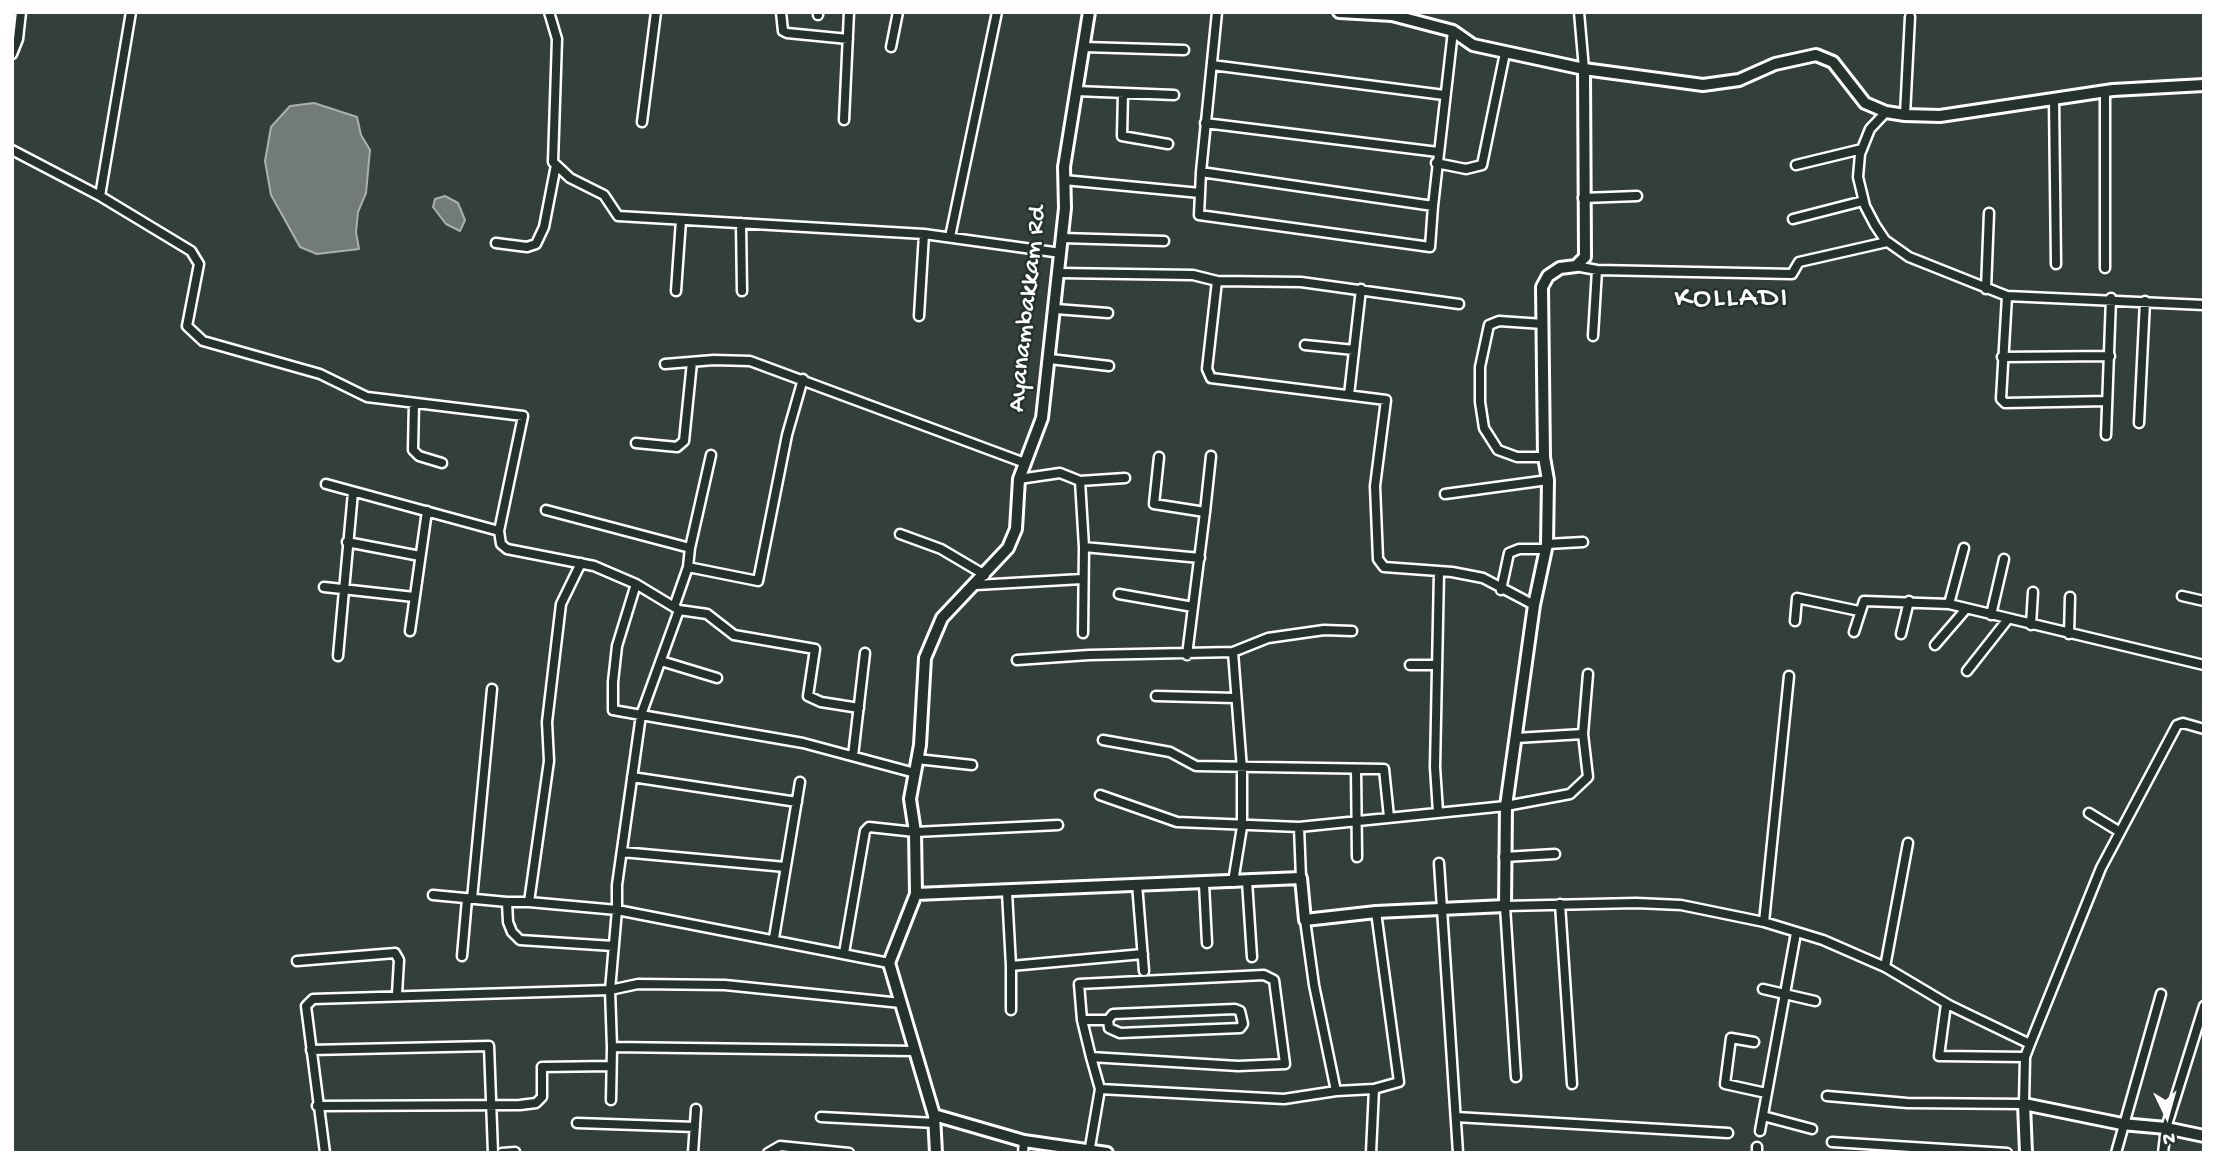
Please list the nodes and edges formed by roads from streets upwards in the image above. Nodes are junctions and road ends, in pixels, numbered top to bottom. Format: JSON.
{"nodes":[{"id":1,"x":21,"y":12,"type":"edge"},
{"id":2,"x":131,"y":12,"type":"edge"},
{"id":3,"x":549,"y":12,"type":"edge"},
{"id":4,"x":656,"y":12,"type":"edge"},
{"id":5,"x":781,"y":12,"type":"edge"},
{"id":6,"x":849,"y":12,"type":"edge"},
{"id":7,"x":898,"y":12,"type":"edge"},
{"id":8,"x":997,"y":12,"type":"edge"},
{"id":9,"x":1089,"y":12,"type":"edge"},
{"id":10,"x":1216,"y":12,"type":"edge"},
{"id":11,"x":1339,"y":12,"type":"edge"},
{"id":12,"x":1355,"y":12,"type":"edge"},
{"id":13,"x":1579,"y":12,"type":"edge"},
{"id":14,"x":1392,"y":14,"type":"edge"},
{"id":15,"x":1910,"y":17,"type":"dead end"},
{"id":16,"x":1453,"y":31,"type":"junction"},
{"id":17,"x":848,"y":39,"type":"junction"},
{"id":18,"x":891,"y":47,"type":"dead end"},
{"id":19,"x":1084,"y":47,"type":"junction"},
{"id":20,"x":1184,"y":50,"type":"dead end"},
{"id":21,"x":1505,"y":52,"type":"junction"},
{"id":22,"x":12,"y":54,"type":"edge"},
{"id":23,"x":1212,"y":65,"type":"junction"},
{"id":24,"x":1584,"y":69,"type":"junction"},
{"id":25,"x":2204,"y":85,"type":"edge"},
{"id":26,"x":1076,"y":91,"type":"junction"},
{"id":27,"x":2105,"y":92,"type":"junction"},
{"id":28,"x":1123,"y":93,"type":"junction"},
{"id":29,"x":1174,"y":95,"type":"dead end"},
{"id":30,"x":1444,"y":95,"type":"junction"},
{"id":31,"x":2054,"y":100,"type":"junction"},
{"id":32,"x":1886,"y":112,"type":"junction"},
{"id":33,"x":1905,"y":115,"type":"junction"},
{"id":34,"x":844,"y":120,"type":"dead end"},
{"id":35,"x":642,"y":122,"type":"dead end"},
{"id":36,"x":1205,"y":123,"type":"junction"},
{"id":37,"x":1168,"y":144,"type":"dead end"},
{"id":38,"x":1863,"y":149,"type":"junction"},
{"id":39,"x":12,"y":150,"type":"edge"},
{"id":40,"x":1438,"y":152,"type":"junction"},
{"id":41,"x":1436,"y":163,"type":"junction"},
{"id":42,"x":556,"y":165,"type":"junction"},
{"id":43,"x":1796,"y":165,"type":"dead end"},
{"id":44,"x":1201,"y":172,"type":"junction"},
{"id":45,"x":1064,"y":180,"type":"junction"},
{"id":46,"x":1200,"y":193,"type":"junction"},
{"id":47,"x":1636,"y":196,"type":"dead end"},
{"id":48,"x":100,"y":197,"type":"junction"},
{"id":49,"x":1583,"y":198,"type":"junction"},
{"id":50,"x":1863,"y":201,"type":"junction"},
{"id":51,"x":1433,"y":206,"type":"junction"},
{"id":52,"x":1989,"y":214,"type":"dead end"},
{"id":53,"x":1793,"y":219,"type":"dead end"},
{"id":54,"x":681,"y":220,"type":"junction"},
{"id":55,"x":741,"y":223,"type":"junction"},
{"id":56,"x":924,"y":234,"type":"junction"},
{"id":57,"x":950,"y":237,"type":"junction"},
{"id":58,"x":1062,"y":238,"type":"junction"},
{"id":59,"x":1164,"y":241,"type":"dead end"},
{"id":60,"x":1887,"y":242,"type":"junction"},
{"id":61,"x":496,"y":243,"type":"dead end"},
{"id":62,"x":1061,"y":253,"type":"junction"},
{"id":63,"x":2056,"y":264,"type":"dead end"},
{"id":64,"x":1575,"y":266,"type":"junction"},
{"id":65,"x":2105,"y":268,"type":"dead end"},
{"id":66,"x":1597,"y":270,"type":"junction"},
{"id":67,"x":1059,"y":273,"type":"junction"},
{"id":68,"x":1217,"y":281,"type":"junction"},
{"id":69,"x":1361,"y":289,"type":"junction"},
{"id":70,"x":1986,"y":289,"type":"junction"},
{"id":71,"x":676,"y":291,"type":"dead end"},
{"id":72,"x":742,"y":291,"type":"dead end"},
{"id":73,"x":2007,"y":296,"type":"junction"},
{"id":74,"x":2111,"y":298,"type":"junction"},
{"id":75,"x":2145,"y":301,"type":"junction"},
{"id":76,"x":1459,"y":304,"type":"dead end"},
{"id":77,"x":2204,"y":305,"type":"edge"},
{"id":78,"x":1056,"y":309,"type":"junction"},
{"id":79,"x":1108,"y":313,"type":"dead end"},
{"id":80,"x":919,"y":316,"type":"dead end"},
{"id":81,"x":1543,"y":324,"type":"junction"},
{"id":82,"x":1593,"y":336,"type":"dead end"},
{"id":83,"x":1305,"y":345,"type":"dead end"},
{"id":84,"x":1354,"y":350,"type":"junction"},
{"id":85,"x":2110,"y":356,"type":"junction"},
{"id":86,"x":2002,"y":358,"type":"junction"},
{"id":87,"x":1051,"y":359,"type":"junction"},
{"id":88,"x":692,"y":362,"type":"junction"},
{"id":89,"x":665,"y":364,"type":"dead end"},
{"id":90,"x":1109,"y":366,"type":"dead end"},
{"id":91,"x":803,"y":379,"type":"junction"},
{"id":92,"x":1349,"y":396,"type":"junction"},
{"id":93,"x":2107,"y":401,"type":"junction"},
{"id":94,"x":414,"y":403,"type":"junction"},
{"id":95,"x":2139,"y":423,"type":"dead end"},
{"id":96,"x":2106,"y":435,"type":"dead end"},
{"id":97,"x":636,"y":443,"type":"dead end"},
{"id":98,"x":711,"y":455,"type":"dead end"},
{"id":99,"x":1210,"y":456,"type":"dead end"},
{"id":100,"x":1160,"y":457,"type":"dead end"},
{"id":101,"x":1544,"y":457,"type":"junction"},
{"id":102,"x":442,"y":463,"type":"dead end"},
{"id":103,"x":1025,"y":463,"type":"junction"},
{"id":104,"x":1125,"y":478,"type":"dead end"},
{"id":105,"x":1019,"y":479,"type":"junction"},
{"id":106,"x":1548,"y":480,"type":"junction"},
{"id":107,"x":1080,"y":481,"type":"junction"},
{"id":108,"x":326,"y":484,"type":"dead end"},
{"id":109,"x":353,"y":492,"type":"junction"},
{"id":110,"x":1445,"y":494,"type":"dead end"},
{"id":111,"x":546,"y":510,"type":"dead end"},
{"id":112,"x":427,"y":511,"type":"junction"},
{"id":113,"x":1205,"y":512,"type":"junction"},
{"id":114,"x":499,"y":531,"type":"junction"},
{"id":115,"x":900,"y":534,"type":"dead end"},
{"id":116,"x":347,"y":542,"type":"junction"},
{"id":117,"x":1583,"y":542,"type":"dead end"},
{"id":118,"x":1084,"y":547,"type":"junction"},
{"id":119,"x":1546,"y":547,"type":"junction"},
{"id":120,"x":690,"y":548,"type":"junction"},
{"id":121,"x":1964,"y":548,"type":"dead end"},
{"id":122,"x":420,"y":556,"type":"junction"},
{"id":123,"x":1200,"y":558,"type":"junction"},
{"id":124,"x":2004,"y":559,"type":"dead end"},
{"id":125,"x":582,"y":563,"type":"junction"},
{"id":126,"x":688,"y":567,"type":"junction"},
{"id":127,"x":1439,"y":572,"type":"junction"},
{"id":128,"x":985,"y":575,"type":"junction"},
{"id":129,"x":1082,"y":579,"type":"junction"},
{"id":130,"x":636,"y":584,"type":"junction"},
{"id":131,"x":976,"y":585,"type":"junction"},
{"id":132,"x":324,"y":587,"type":"dead end"},
{"id":133,"x":344,"y":588,"type":"junction"},
{"id":134,"x":1501,"y":590,"type":"junction"},
{"id":135,"x":2033,"y":592,"type":"dead end"},
{"id":136,"x":1119,"y":594,"type":"dead end"},
{"id":137,"x":2182,"y":596,"type":"dead end"},
{"id":138,"x":414,"y":597,"type":"junction"},
{"id":139,"x":2070,"y":597,"type":"dead end"},
{"id":140,"x":1909,"y":601,"type":"junction"},
{"id":141,"x":2204,"y":601,"type":"edge"},
{"id":142,"x":1949,"y":604,"type":"junction"},
{"id":143,"x":1534,"y":605,"type":"junction"},
{"id":144,"x":1194,"y":607,"type":"junction"},
{"id":145,"x":676,"y":609,"type":"junction"},
{"id":146,"x":1966,"y":609,"type":"junction"},
{"id":147,"x":1859,"y":611,"type":"junction"},
{"id":148,"x":1991,"y":615,"type":"junction"},
{"id":149,"x":2008,"y":619,"type":"junction"},
{"id":150,"x":1794,"y":621,"type":"dead end"},
{"id":151,"x":2031,"y":625,"type":"junction"},
{"id":152,"x":410,"y":631,"type":"dead end"},
{"id":153,"x":1352,"y":631,"type":"dead end"},
{"id":154,"x":1854,"y":632,"type":"dead end"},
{"id":155,"x":1083,"y":633,"type":"dead end"},
{"id":156,"x":1901,"y":634,"type":"dead end"},
{"id":157,"x":2069,"y":634,"type":"junction"},
{"id":158,"x":1935,"y":645,"type":"dead end"},
{"id":159,"x":1233,"y":652,"type":"junction"},
{"id":160,"x":865,"y":653,"type":"dead end"},
{"id":161,"x":1187,"y":655,"type":"junction"},
{"id":162,"x":338,"y":656,"type":"dead end"},
{"id":163,"x":1017,"y":660,"type":"dead end"},
{"id":164,"x":661,"y":661,"type":"junction"},
{"id":165,"x":1410,"y":665,"type":"dead end"},
{"id":166,"x":1437,"y":665,"type":"junction"},
{"id":167,"x":2204,"y":665,"type":"edge"},
{"id":168,"x":1967,"y":671,"type":"dead end"},
{"id":169,"x":1588,"y":674,"type":"dead end"},
{"id":170,"x":1790,"y":676,"type":"dead end"},
{"id":171,"x":717,"y":677,"type":"dead end"},
{"id":172,"x":492,"y":689,"type":"dead end"},
{"id":173,"x":1156,"y":696,"type":"dead end"},
{"id":174,"x":1235,"y":698,"type":"junction"},
{"id":175,"x":859,"y":708,"type":"junction"},
{"id":176,"x":641,"y":715,"type":"junction"},
{"id":177,"x":2204,"y":729,"type":"edge"},
{"id":178,"x":1583,"y":734,"type":"junction"},
{"id":179,"x":1516,"y":738,"type":"junction"},
{"id":180,"x":1103,"y":740,"type":"dead end"},
{"id":181,"x":853,"y":756,"type":"junction"},
{"id":182,"x":917,"y":759,"type":"junction"},
{"id":183,"x":972,"y":765,"type":"dead end"},
{"id":184,"x":1242,"y":769,"type":"junction"},
{"id":185,"x":1356,"y":769,"type":"junction"},
{"id":186,"x":915,"y":773,"type":"junction"},
{"id":187,"x":632,"y":777,"type":"junction"},
{"id":188,"x":800,"y":782,"type":"dead end"},
{"id":189,"x":1100,"y":795,"type":"dead end"},
{"id":190,"x":797,"y":802,"type":"junction"},
{"id":191,"x":1506,"y":806,"type":"junction"},
{"id":192,"x":1438,"y":812,"type":"junction"},
{"id":193,"x":2089,"y":813,"type":"dead end"},
{"id":194,"x":1389,"y":817,"type":"junction"},
{"id":195,"x":1355,"y":821,"type":"junction"},
{"id":196,"x":1058,"y":825,"type":"dead end"},
{"id":197,"x":1242,"y":827,"type":"junction"},
{"id":198,"x":1298,"y":827,"type":"junction"},
{"id":199,"x":915,"y":832,"type":"junction"},
{"id":200,"x":2120,"y":832,"type":"junction"},
{"id":201,"x":1908,"y":843,"type":"dead end"},
{"id":202,"x":622,"y":852,"type":"junction"},
{"id":203,"x":1555,"y":854,"type":"dead end"},
{"id":204,"x":1357,"y":857,"type":"dead end"},
{"id":205,"x":1504,"y":857,"type":"junction"},
{"id":206,"x":1439,"y":863,"type":"dead end"},
{"id":207,"x":785,"y":867,"type":"junction"},
{"id":208,"x":1301,"y":878,"type":"junction"},
{"id":209,"x":1247,"y":881,"type":"junction"},
{"id":210,"x":1233,"y":882,"type":"junction"},
{"id":211,"x":1137,"y":884,"type":"junction"},
{"id":212,"x":1204,"y":884,"type":"junction"},
{"id":213,"x":1007,"y":892,"type":"junction"},
{"id":214,"x":916,"y":894,"type":"junction"},
{"id":215,"x":433,"y":895,"type":"dead end"},
{"id":216,"x":470,"y":899,"type":"junction"},
{"id":217,"x":507,"y":902,"type":"junction"},
{"id":218,"x":529,"y":902,"type":"junction"},
{"id":219,"x":1560,"y":904,"type":"junction"},
{"id":220,"x":1505,"y":906,"type":"junction"},
{"id":221,"x":1442,"y":908,"type":"junction"},
{"id":222,"x":617,"y":910,"type":"junction"},
{"id":223,"x":1376,"y":912,"type":"junction"},
{"id":224,"x":1306,"y":920,"type":"junction"},
{"id":225,"x":1764,"y":922,"type":"junction"},
{"id":226,"x":1796,"y":933,"type":"junction"},
{"id":227,"x":774,"y":938,"type":"junction"},
{"id":228,"x":1207,"y":943,"type":"dead end"},
{"id":229,"x":613,"y":946,"type":"junction"},
{"id":230,"x":844,"y":953,"type":"junction"},
{"id":231,"x":1143,"y":954,"type":"junction"},
{"id":232,"x":462,"y":957,"type":"dead end"},
{"id":233,"x":1252,"y":957,"type":"dead end"},
{"id":234,"x":297,"y":961,"type":"dead end"},
{"id":235,"x":889,"y":963,"type":"junction"},
{"id":236,"x":1011,"y":966,"type":"junction"},
{"id":237,"x":1885,"y":967,"type":"junction"},
{"id":238,"x":1144,"y":971,"type":"dead end"},
{"id":239,"x":1763,"y":989,"type":"dead end"},
{"id":240,"x":611,"y":990,"type":"junction"},
{"id":241,"x":397,"y":994,"type":"junction"},
{"id":242,"x":1784,"y":994,"type":"junction"},
{"id":243,"x":2161,"y":994,"type":"dead end"},
{"id":244,"x":1815,"y":1001,"type":"dead end"},
{"id":245,"x":901,"y":1003,"type":"junction"},
{"id":246,"x":1946,"y":1003,"type":"junction"},
{"id":247,"x":2204,"y":1006,"type":"edge"},
{"id":248,"x":1011,"y":1010,"type":"dead end"},
{"id":249,"x":1082,"y":1020,"type":"junction"},
{"id":250,"x":1108,"y":1020,"type":"junction"},
{"id":251,"x":1754,"y":1042,"type":"dead end"},
{"id":252,"x":2029,"y":1044,"type":"junction"},
{"id":253,"x":612,"y":1047,"type":"junction"},
{"id":254,"x":311,"y":1050,"type":"junction"},
{"id":255,"x":915,"y":1051,"type":"junction"},
{"id":256,"x":1090,"y":1057,"type":"junction"},
{"id":257,"x":2025,"y":1057,"type":"junction"},
{"id":258,"x":610,"y":1066,"type":"junction"},
{"id":259,"x":1516,"y":1077,"type":"dead end"},
{"id":260,"x":1572,"y":1084,"type":"dead end"},
{"id":261,"x":1100,"y":1089,"type":"junction"},
{"id":262,"x":1374,"y":1089,"type":"junction"},
{"id":263,"x":1336,"y":1091,"type":"junction"},
{"id":264,"x":1766,"y":1093,"type":"junction"},
{"id":265,"x":1827,"y":1096,"type":"dead end"},
{"id":266,"x":611,"y":1100,"type":"dead end"},
{"id":267,"x":491,"y":1104,"type":"junction"},
{"id":268,"x":2024,"y":1104,"type":"junction"},
{"id":269,"x":317,"y":1106,"type":"junction"},
{"id":270,"x":696,"y":1109,"type":"dead end"},
{"id":271,"x":1763,"y":1116,"type":"junction"},
{"id":272,"x":821,"y":1117,"type":"dead end"},
{"id":273,"x":1456,"y":1117,"type":"junction"},
{"id":274,"x":934,"y":1119,"type":"junction"},
{"id":275,"x":577,"y":1124,"type":"dead end"},
{"id":276,"x":2122,"y":1124,"type":"junction"},
{"id":277,"x":695,"y":1127,"type":"junction"},
{"id":278,"x":2166,"y":1128,"type":"junction"},
{"id":279,"x":1812,"y":1129,"type":"dead end"},
{"id":280,"x":1760,"y":1131,"type":"dead end"},
{"id":281,"x":1728,"y":1133,"type":"dead end"},
{"id":282,"x":2204,"y":1136,"type":"edge"},
{"id":283,"x":1832,"y":1142,"type":"dead end"},
{"id":284,"x":1024,"y":1147,"type":"edge"},
{"id":285,"x":810,"y":1151,"type":"edge"},
{"id":286,"x":1089,"y":1151,"type":"edge"},
{"id":287,"x":515,"y":1152,"type":"edge"},
{"id":288,"x":325,"y":1153,"type":"edge"},
{"id":289,"x":493,"y":1153,"type":"edge"},
{"id":290,"x":502,"y":1153,"type":"edge"},
{"id":291,"x":692,"y":1153,"type":"edge"},
{"id":292,"x":768,"y":1153,"type":"edge"},
{"id":293,"x":849,"y":1153,"type":"edge"},
{"id":294,"x":936,"y":1153,"type":"edge"},
{"id":295,"x":1107,"y":1153,"type":"edge"},
{"id":296,"x":1371,"y":1153,"type":"edge"},
{"id":297,"x":1458,"y":1153,"type":"edge"},
{"id":298,"x":2007,"y":1153,"type":"edge"},
{"id":299,"x":2026,"y":1153,"type":"edge"},
{"id":300,"x":2116,"y":1153,"type":"edge"},
{"id":301,"x":2163,"y":1153,"type":"edge"}],
"edges":[{"from":1,"to":22,"type":"street"},
{"from":2,"to":48,"type":"street"},
{"from":3,"to":42,"type":"street"},
{"from":4,"to":35,"type":"street"},
{"from":5,"to":17,"type":"street"},
{"from":6,"to":17,"type":"street"},
{"from":7,"to":18,"type":"street"},
{"from":8,"to":57,"type":"street"},
{"from":9,"to":19,"type":"street","name":"Ayanambakkam Rd"},
{"from":10,"to":23,"type":"street"},
{"from":11,"to":12,"type":"street"},
{"from":12,"to":14,"type":"street"},
{"from":13,"to":24,"type":"street"},
{"from":14,"to":16,"type":"street"},
{"from":15,"to":33,"type":"street"},
{"from":16,"to":21,"type":"street"},
{"from":16,"to":30,"type":"street"},
{"from":17,"to":34,"type":"street"},
{"from":19,"to":20,"type":"street"},
{"from":19,"to":26,"type":"street","name":"Ayanambakkam Rd"},
{"from":21,"to":24,"type":"street"},
{"from":21,"to":41,"type":"street"},
{"from":23,"to":30,"type":"street"},
{"from":23,"to":36,"type":"street"},
{"from":24,"to":32,"type":"street"},
{"from":24,"to":49,"type":"street"},
{"from":25,"to":27,"type":"street"},
{"from":26,"to":28,"type":"street"},
{"from":26,"to":45,"type":"street","name":"Ayanambakkam Rd"},
{"from":27,"to":31,"type":"street"},
{"from":27,"to":65,"type":"street"},
{"from":28,"to":29,"type":"street"},
{"from":28,"to":37,"type":"street"},
{"from":30,"to":40,"type":"street"},
{"from":31,"to":33,"type":"street"},
{"from":31,"to":63,"type":"street"},
{"from":32,"to":33,"type":"street"},
{"from":32,"to":38,"type":"street"},
{"from":36,"to":40,"type":"street"},
{"from":36,"to":44,"type":"street"},
{"from":38,"to":43,"type":"street"},
{"from":38,"to":50,"type":"street"},
{"from":39,"to":48,"type":"street"},
{"from":40,"to":41,"type":"street"},
{"from":41,"to":51,"type":"street"},
{"from":42,"to":54,"type":"street"},
{"from":42,"to":61,"type":"street"},
{"from":44,"to":46,"type":"street"},
{"from":44,"to":51,"type":"street"},
{"from":45,"to":46,"type":"street"},
{"from":45,"to":58,"type":"street","name":"Ayanambakkam Rd"},
{"from":46,"to":51,"type":"street"},
{"from":47,"to":49,"type":"street"},
{"from":48,"to":94,"type":"street"},
{"from":49,"to":64,"type":"street"},
{"from":50,"to":53,"type":"street"},
{"from":50,"to":60,"type":"street"},
{"from":52,"to":70,"type":"street"},
{"from":54,"to":55,"type":"street"},
{"from":54,"to":71,"type":"street"},
{"from":55,"to":56,"type":"street"},
{"from":55,"to":72,"type":"street"},
{"from":56,"to":57,"type":"street"},
{"from":56,"to":80,"type":"street"},
{"from":57,"to":62,"type":"street"},
{"from":58,"to":59,"type":"street"},
{"from":58,"to":62,"type":"street","name":"Ayanambakkam Rd"},
{"from":60,"to":66,"type":"street"},
{"from":60,"to":70,"type":"street"},
{"from":62,"to":67,"type":"street","name":"Ayanambakkam Rd"},
{"from":64,"to":66,"type":"street"},
{"from":64,"to":81,"type":"street"},
{"from":66,"to":82,"type":"street"},
{"from":67,"to":68,"type":"street"},
{"from":67,"to":78,"type":"street","name":"Ayanambakkam Rd"},
{"from":68,"to":69,"type":"street"},
{"from":68,"to":92,"type":"street"},
{"from":69,"to":76,"type":"street"},
{"from":69,"to":84,"type":"street"},
{"from":70,"to":73,"type":"street"},
{"from":73,"to":74,"type":"street"},
{"from":73,"to":86,"type":"street"},
{"from":74,"to":75,"type":"street"},
{"from":74,"to":85,"type":"street"},
{"from":75,"to":77,"type":"street"},
{"from":75,"to":95,"type":"street"},
{"from":78,"to":79,"type":"street"},
{"from":78,"to":87,"type":"street","name":"Ayanambakkam Rd"},
{"from":81,"to":101,"type":"street"},
{"from":81,"to":101,"type":"street"},
{"from":83,"to":84,"type":"street"},
{"from":84,"to":92,"type":"street"},
{"from":85,"to":86,"type":"street"},
{"from":85,"to":93,"type":"street"},
{"from":86,"to":93,"type":"street"},
{"from":87,"to":90,"type":"street"},
{"from":87,"to":103,"type":"street","name":"Ayanambakkam Rd"},
{"from":88,"to":89,"type":"street"},
{"from":88,"to":91,"type":"street"},
{"from":88,"to":97,"type":"street"},
{"from":91,"to":103,"type":"street"},
{"from":91,"to":126,"type":"street"},
{"from":92,"to":127,"type":"street"},
{"from":93,"to":96,"type":"street"},
{"from":94,"to":102,"type":"street"},
{"from":94,"to":114,"type":"street"},
{"from":98,"to":120,"type":"street"},
{"from":99,"to":113,"type":"street"},
{"from":100,"to":113,"type":"street"},
{"from":101,"to":106,"type":"street"},
{"from":103,"to":105,"type":"street","name":"Ayanambakkam Rd"},
{"from":104,"to":107,"type":"street"},
{"from":105,"to":107,"type":"street"},
{"from":105,"to":128,"type":"street","name":"Ayanambakkam Rd"},
{"from":106,"to":110,"type":"street"},
{"from":106,"to":119,"type":"street"},
{"from":107,"to":118,"type":"street"},
{"from":108,"to":109,"type":"street"},
{"from":109,"to":112,"type":"street"},
{"from":109,"to":116,"type":"street"},
{"from":111,"to":120,"type":"street"},
{"from":112,"to":114,"type":"street"},
{"from":112,"to":122,"type":"street"},
{"from":113,"to":123,"type":"street"},
{"from":114,"to":125,"type":"street"},
{"from":115,"to":128,"type":"street"},
{"from":116,"to":122,"type":"street"},
{"from":116,"to":133,"type":"street"},
{"from":117,"to":119,"type":"street"},
{"from":118,"to":123,"type":"street"},
{"from":118,"to":129,"type":"street"},
{"from":119,"to":134,"type":"street"},
{"from":119,"to":143,"type":"street"},
{"from":120,"to":126,"type":"street"},
{"from":121,"to":142,"type":"street"},
{"from":122,"to":138,"type":"street"},
{"from":123,"to":144,"type":"street"},
{"from":124,"to":148,"type":"street"},
{"from":125,"to":130,"type":"street"},
{"from":125,"to":218,"type":"street"},
{"from":126,"to":145,"type":"street"},
{"from":127,"to":134,"type":"street"},
{"from":127,"to":166,"type":"street"},
{"from":128,"to":131,"type":"street","name":"Ayanambakkam Rd"},
{"from":129,"to":131,"type":"street"},
{"from":129,"to":155,"type":"street"},
{"from":130,"to":145,"type":"street"},
{"from":130,"to":176,"type":"street"},
{"from":131,"to":182,"type":"street","name":"Ayanambakkam Rd"},
{"from":132,"to":133,"type":"street"},
{"from":133,"to":138,"type":"street"},
{"from":133,"to":162,"type":"street"},
{"from":134,"to":143,"type":"street"},
{"from":135,"to":151,"type":"street"},
{"from":136,"to":144,"type":"street"},
{"from":137,"to":141,"type":"street"},
{"from":138,"to":152,"type":"street"},
{"from":139,"to":157,"type":"street"},
{"from":140,"to":142,"type":"street"},
{"from":140,"to":147,"type":"street"},
{"from":140,"to":156,"type":"street"},
{"from":142,"to":146,"type":"street"},
{"from":143,"to":179,"type":"street"},
{"from":144,"to":161,"type":"street"},
{"from":145,"to":164,"type":"street"},
{"from":145,"to":175,"type":"street"},
{"from":146,"to":148,"type":"street"},
{"from":146,"to":158,"type":"street"},
{"from":147,"to":150,"type":"street"},
{"from":147,"to":154,"type":"street"},
{"from":148,"to":149,"type":"street"},
{"from":149,"to":151,"type":"street"},
{"from":149,"to":168,"type":"street"},
{"from":151,"to":157,"type":"street"},
{"from":153,"to":159,"type":"street"},
{"from":157,"to":167,"type":"street"},
{"from":159,"to":161,"type":"street"},
{"from":159,"to":174,"type":"street"},
{"from":160,"to":175,"type":"street"},
{"from":161,"to":163,"type":"street"},
{"from":164,"to":171,"type":"street"},
{"from":164,"to":176,"type":"street"},
{"from":165,"to":166,"type":"street"},
{"from":166,"to":192,"type":"street"},
{"from":169,"to":178,"type":"street"},
{"from":170,"to":225,"type":"street"},
{"from":172,"to":216,"type":"street"},
{"from":173,"to":174,"type":"street"},
{"from":174,"to":184,"type":"street"},
{"from":175,"to":181,"type":"street"},
{"from":176,"to":181,"type":"street"},
{"from":176,"to":187,"type":"street"},
{"from":177,"to":200,"type":"street"},
{"from":178,"to":179,"type":"street"},
{"from":178,"to":191,"type":"street"},
{"from":179,"to":191,"type":"street"},
{"from":180,"to":184,"type":"street"},
{"from":181,"to":186,"type":"street"},
{"from":182,"to":183,"type":"street"},
{"from":182,"to":186,"type":"street","name":"Ayanambakkam Rd"},
{"from":184,"to":185,"type":"street"},
{"from":184,"to":197,"type":"street"},
{"from":185,"to":194,"type":"street"},
{"from":185,"to":195,"type":"street"},
{"from":186,"to":199,"type":"street","name":"Ayanambakkam Rd"},
{"from":187,"to":190,"type":"street"},
{"from":187,"to":202,"type":"street"},
{"from":188,"to":190,"type":"street"},
{"from":189,"to":197,"type":"street"},
{"from":190,"to":207,"type":"street"},
{"from":191,"to":192,"type":"street"},
{"from":191,"to":205,"type":"street"},
{"from":192,"to":194,"type":"street"},
{"from":193,"to":200,"type":"street"},
{"from":194,"to":195,"type":"street"},
{"from":195,"to":198,"type":"street"},
{"from":195,"to":204,"type":"street"},
{"from":196,"to":199,"type":"street"},
{"from":197,"to":198,"type":"street"},
{"from":197,"to":210,"type":"street"},
{"from":198,"to":208,"type":"street"},
{"from":199,"to":214,"type":"street","name":"Ayanambakkam Rd"},
{"from":199,"to":230,"type":"street"},
{"from":200,"to":252,"type":"street"},
{"from":201,"to":237,"type":"street"},
{"from":202,"to":207,"type":"street"},
{"from":202,"to":222,"type":"street"},
{"from":203,"to":205,"type":"street"},
{"from":205,"to":220,"type":"street"},
{"from":206,"to":221,"type":"street"},
{"from":207,"to":227,"type":"street"},
{"from":208,"to":209,"type":"street"},
{"from":208,"to":224,"type":"street"},
{"from":209,"to":210,"type":"street"},
{"from":209,"to":233,"type":"street"},
{"from":210,"to":212,"type":"street"},
{"from":211,"to":212,"type":"street"},
{"from":211,"to":213,"type":"street"},
{"from":211,"to":231,"type":"street"},
{"from":212,"to":228,"type":"street"},
{"from":213,"to":214,"type":"street"},
{"from":213,"to":236,"type":"street"},
{"from":214,"to":235,"type":"street","name":"Ayanambakkam Rd"},
{"from":215,"to":216,"type":"street"},
{"from":216,"to":217,"type":"street"},
{"from":216,"to":232,"type":"street"},
{"from":217,"to":218,"type":"street"},
{"from":217,"to":229,"type":"street"},
{"from":218,"to":222,"type":"street"},
{"from":219,"to":220,"type":"street"},
{"from":219,"to":225,"type":"street"},
{"from":219,"to":260,"type":"street"},
{"from":220,"to":221,"type":"street"},
{"from":220,"to":259,"type":"street"},
{"from":221,"to":223,"type":"street"},
{"from":221,"to":273,"type":"street"},
{"from":222,"to":227,"type":"street"},
{"from":222,"to":229,"type":"street"},
{"from":223,"to":224,"type":"street"},
{"from":223,"to":262,"type":"street"},
{"from":224,"to":263,"type":"street"},
{"from":225,"to":226,"type":"street"},
{"from":226,"to":237,"type":"street"},
{"from":226,"to":242,"type":"street"},
{"from":227,"to":230,"type":"street"},
{"from":229,"to":240,"type":"street"},
{"from":230,"to":235,"type":"street"},
{"from":231,"to":236,"type":"street"},
{"from":231,"to":238,"type":"street"},
{"from":234,"to":241,"type":"street"},
{"from":235,"to":245,"type":"street"},
{"from":236,"to":248,"type":"street"},
{"from":237,"to":246,"type":"street"},
{"from":239,"to":242,"type":"street"},
{"from":240,"to":241,"type":"street"},
{"from":240,"to":245,"type":"street"},
{"from":240,"to":253,"type":"street"},
{"from":241,"to":254,"type":"street"},
{"from":242,"to":244,"type":"street"},
{"from":242,"to":264,"type":"street"},
{"from":243,"to":276,"type":"street"},
{"from":245,"to":255,"type":"street"},
{"from":246,"to":252,"type":"street"},
{"from":246,"to":257,"type":"street"},
{"from":247,"to":278,"type":"street"},
{"from":249,"to":250,"type":"street"},
{"from":249,"to":256,"type":"street"},
{"from":249,"to":256,"type":"street"},
{"from":250,"to":250,"type":"street"},
{"from":251,"to":264,"type":"street"},
{"from":252,"to":257,"type":"street"},
{"from":253,"to":255,"type":"street"},
{"from":253,"to":258,"type":"street"},
{"from":254,"to":267,"type":"street"},
{"from":254,"to":269,"type":"street"},
{"from":255,"to":274,"type":"street"},
{"from":256,"to":261,"type":"street"},
{"from":257,"to":268,"type":"street"},
{"from":258,"to":266,"type":"street"},
{"from":258,"to":267,"type":"street"},
{"from":261,"to":263,"type":"street"},
{"from":261,"to":286,"type":"street"},
{"from":262,"to":263,"type":"street"},
{"from":262,"to":296,"type":"street"},
{"from":264,"to":271,"type":"street"},
{"from":265,"to":268,"type":"street"},
{"from":267,"to":269,"type":"street"},
{"from":267,"to":289,"type":"street"},
{"from":268,"to":276,"type":"street"},
{"from":268,"to":299,"type":"street"},
{"from":269,"to":288,"type":"street"},
{"from":270,"to":277,"type":"street"},
{"from":271,"to":279,"type":"street"},
{"from":271,"to":280,"type":"street"},
{"from":272,"to":274,"type":"street"},
{"from":273,"to":281,"type":"street"},
{"from":273,"to":297,"type":"street"},
{"from":274,"to":284,"type":"street"},
{"from":274,"to":294,"type":"street"},
{"from":275,"to":277,"type":"street"},
{"from":276,"to":278,"type":"street"},
{"from":276,"to":300,"type":"street"},
{"from":277,"to":291,"type":"street"},
{"from":278,"to":282,"type":"street"},
{"from":278,"to":301,"type":"street"},
{"from":283,"to":298,"type":"street"},
{"from":284,"to":286,"type":"street"},
{"from":285,"to":292,"type":"street"},
{"from":285,"to":293,"type":"street"},
{"from":286,"to":295,"type":"street"},
{"from":287,"to":290,"type":"street"}]}
